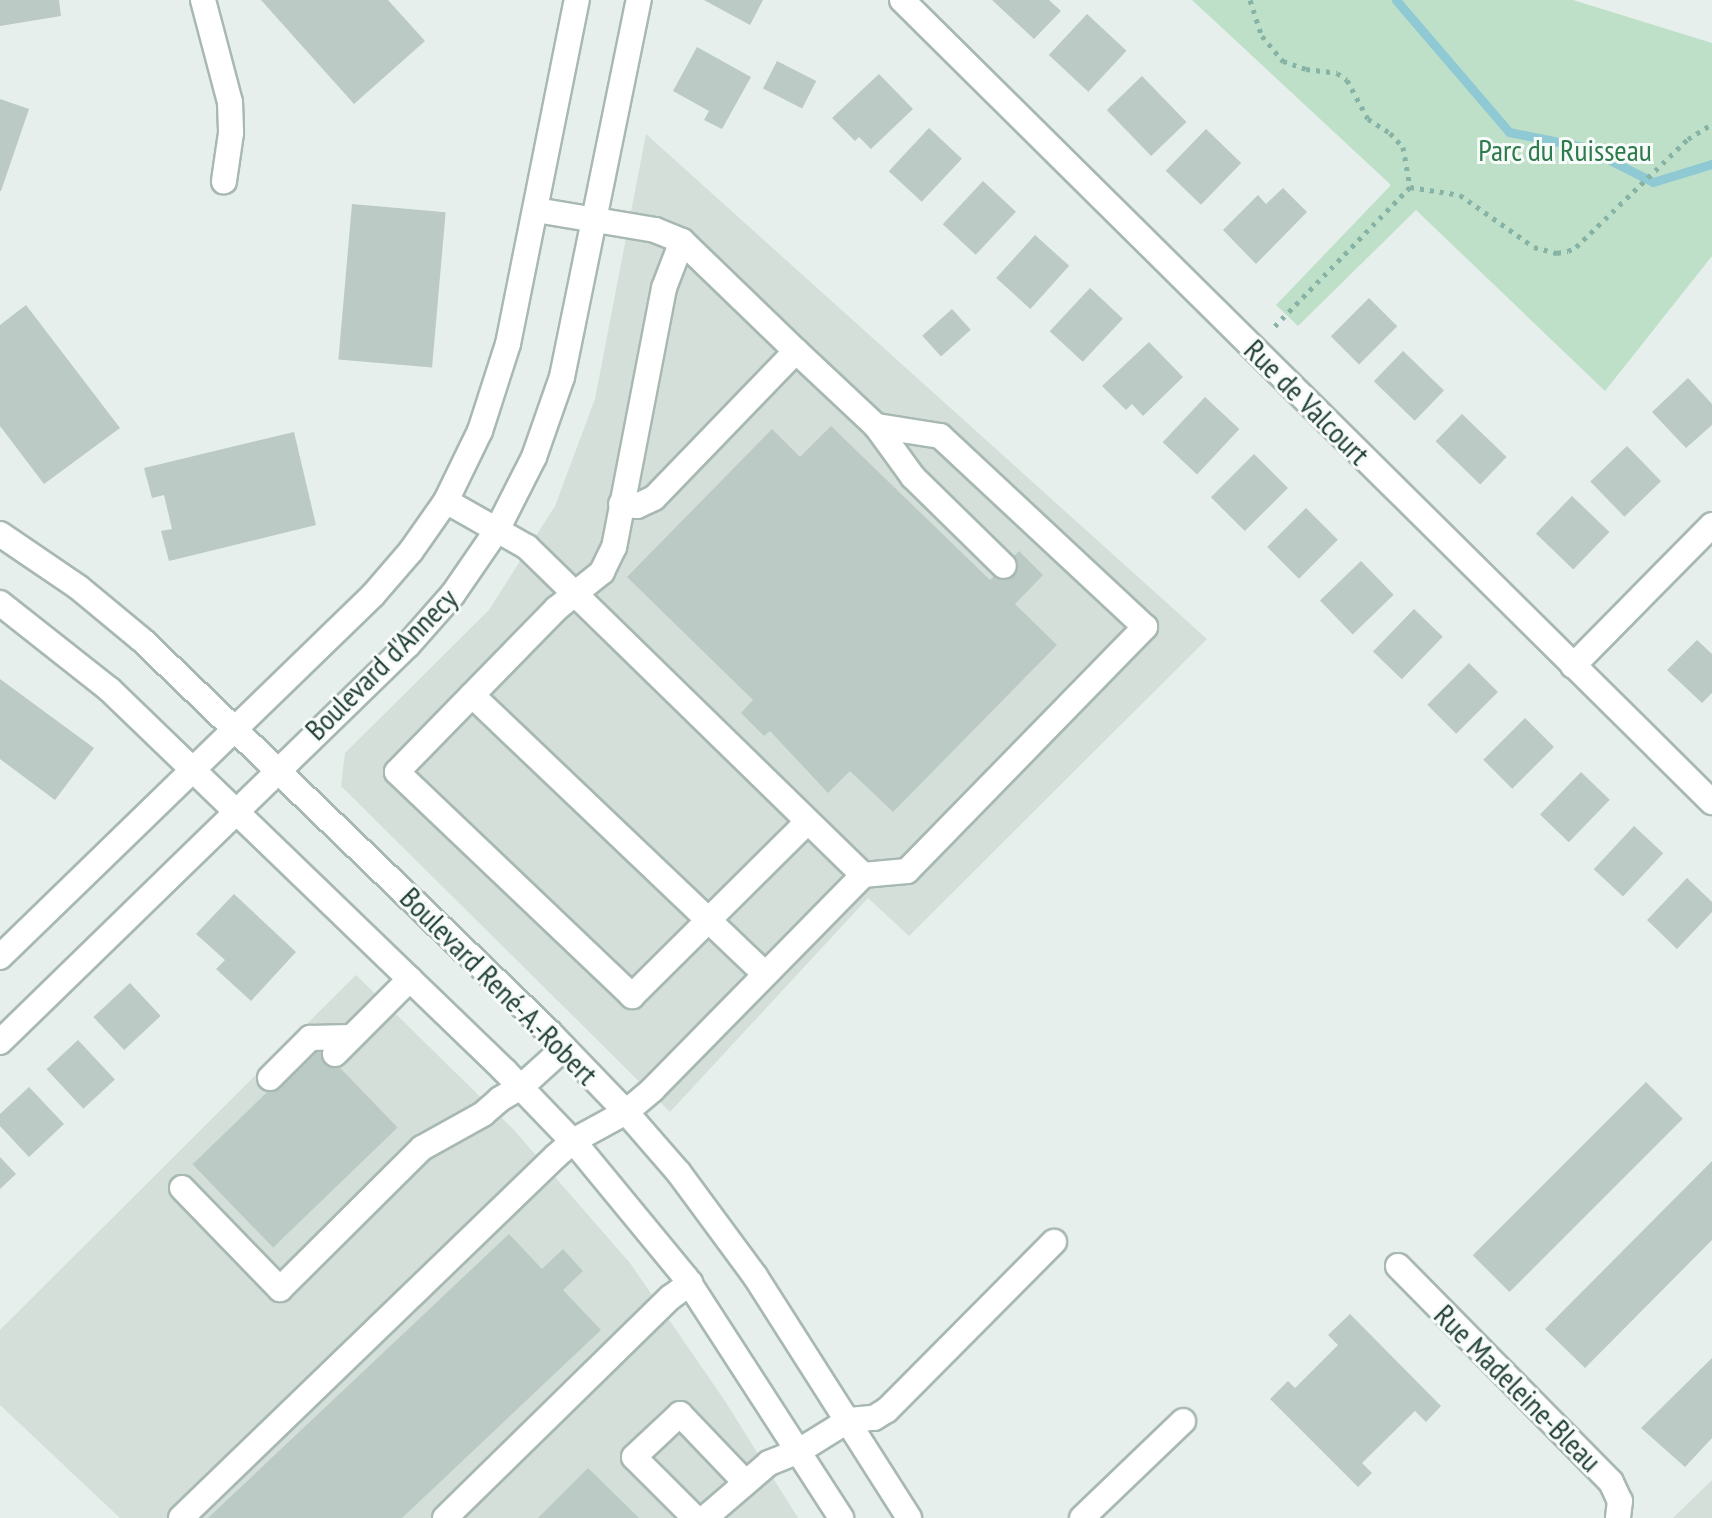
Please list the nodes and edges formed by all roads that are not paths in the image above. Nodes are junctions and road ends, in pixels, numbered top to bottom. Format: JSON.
{"nodes":[{"id":1,"x":203,"y":0,"type":"edge"},
{"id":2,"x":577,"y":0,"type":"edge"},
{"id":3,"x":639,"y":0,"type":"edge"},
{"id":4,"x":902,"y":0,"type":"edge"},
{"id":5,"x":224,"y":181,"type":"dead end"},
{"id":6,"x":536,"y":210,"type":"junction"},
{"id":7,"x":595,"y":220,"type":"junction"},
{"id":8,"x":682,"y":241,"type":"junction"},
{"id":9,"x":796,"y":351,"type":"junction"},
{"id":10,"x":876,"y":426,"type":"junction"},
{"id":11,"x":446,"y":501,"type":"junction"},
{"id":12,"x":621,"y":504,"type":"junction"},
{"id":13,"x":1712,"y":525,"type":"edge"},
{"id":14,"x":497,"y":530,"type":"junction"},
{"id":15,"x":0,"y":534,"type":"edge"},
{"id":16,"x":1004,"y":566,"type":"dead end"},
{"id":17,"x":576,"y":595,"type":"junction"},
{"id":18,"x":0,"y":603,"type":"edge"},
{"id":19,"x":1573,"y":666,"type":"junction"},
{"id":20,"x":472,"y":695,"type":"junction"},
{"id":21,"x":235,"y":730,"type":"junction"},
{"id":22,"x":193,"y":769,"type":"junction"},
{"id":23,"x":277,"y":770,"type":"junction"},
{"id":24,"x":1712,"y":802,"type":"edge"},
{"id":25,"x":237,"y":810,"type":"junction"},
{"id":26,"x":807,"y":822,"type":"junction"},
{"id":27,"x":863,"y":875,"type":"junction"},
{"id":28,"x":707,"y":921,"type":"junction"},
{"id":29,"x":0,"y":957,"type":"edge"},
{"id":30,"x":765,"y":974,"type":"junction"},
{"id":31,"x":410,"y":979,"type":"junction"},
{"id":32,"x":0,"y":1042,"type":"edge"},
{"id":33,"x":564,"y":1048,"type":"junction"},
{"id":34,"x":270,"y":1078,"type":"dead end"},
{"id":35,"x":521,"y":1087,"type":"junction"},
{"id":36,"x":626,"y":1112,"type":"junction"},
{"id":37,"x":573,"y":1141,"type":"junction"},
{"id":38,"x":182,"y":1188,"type":"dead end"},
{"id":39,"x":1054,"y":1242,"type":"dead end"},
{"id":40,"x":1398,"y":1266,"type":"dead end"},
{"id":41,"x":690,"y":1283,"type":"junction"},
{"id":42,"x":849,"y":1420,"type":"junction"},
{"id":43,"x":1183,"y":1421,"type":"dead end"},
{"id":44,"x":799,"y":1451,"type":"junction"},
{"id":45,"x":744,"y":1481,"type":"junction"},
{"id":46,"x":722,"y":1512,"type":"edge"},
{"id":47,"x":181,"y":1518,"type":"edge"},
{"id":48,"x":445,"y":1518,"type":"edge"},
{"id":49,"x":695,"y":1518,"type":"edge"},
{"id":50,"x":841,"y":1518,"type":"edge"},
{"id":51,"x":909,"y":1518,"type":"edge"},
{"id":52,"x":1082,"y":1518,"type":"edge"},
{"id":53,"x":1618,"y":1518,"type":"edge"}],
"edges":[{"from":1,"to":5,"type":"street"},
{"from":2,"to":6,"type":"street","name":"Boulevard d'Annecy"},
{"from":3,"to":7,"type":"street","name":"Boulevard d'Annecy"},
{"from":4,"to":19,"type":"street","name":"Rue de Valcourt"},
{"from":6,"to":7,"type":"street"},
{"from":6,"to":11,"type":"street","name":"Boulevard d'Annecy"},
{"from":7,"to":8,"type":"street"},
{"from":7,"to":14,"type":"street","name":"Boulevard d'Annecy"},
{"from":8,"to":9,"type":"street"},
{"from":8,"to":12,"type":"street"},
{"from":9,"to":10,"type":"street"},
{"from":9,"to":12,"type":"street"},
{"from":10,"to":16,"type":"street"},
{"from":10,"to":27,"type":"street"},
{"from":11,"to":14,"type":"street"},
{"from":11,"to":21,"type":"street","name":"Boulevard d'Annecy"},
{"from":12,"to":17,"type":"street"},
{"from":13,"to":19,"type":"street"},
{"from":14,"to":17,"type":"street"},
{"from":14,"to":23,"type":"street","name":"Boulevard d'Annecy"},
{"from":15,"to":21,"type":"street","name":"Boulevard René-A.-Robert"},
{"from":17,"to":20,"type":"street"},
{"from":17,"to":26,"type":"street"},
{"from":18,"to":22,"type":"street","name":"Boulevard René-A.-Robert"},
{"from":19,"to":24,"type":"street","name":"Rue de Valcourt"},
{"from":20,"to":28,"type":"street"},
{"from":20,"to":28,"type":"street"},
{"from":21,"to":22,"type":"street","name":"Boulevard d'Annecy"},
{"from":21,"to":23,"type":"street","name":"Boulevard René-A.-Robert"},
{"from":22,"to":25,"type":"street","name":"Boulevard René-A.-Robert"},
{"from":22,"to":29,"type":"street","name":"Boulevard d'Annecy"},
{"from":23,"to":25,"type":"street","name":"Boulevard d'Annecy"},
{"from":23,"to":33,"type":"street","name":"Boulevard René-A.-Robert"},
{"from":25,"to":31,"type":"street","name":"Boulevard René-A.-Robert"},
{"from":25,"to":32,"type":"street","name":"Boulevard d'Annecy"},
{"from":26,"to":27,"type":"street"},
{"from":26,"to":28,"type":"street"},
{"from":27,"to":30,"type":"street"},
{"from":28,"to":30,"type":"street"},
{"from":30,"to":36,"type":"street"},
{"from":31,"to":34,"type":"street"},
{"from":31,"to":35,"type":"street","name":"Boulevard René-A.-Robert"},
{"from":33,"to":35,"type":"street"},
{"from":33,"to":36,"type":"street","name":"Boulevard René-A.-Robert"},
{"from":35,"to":37,"type":"street","name":"Boulevard René-A.-Robert"},
{"from":35,"to":38,"type":"street"},
{"from":36,"to":37,"type":"street"},
{"from":36,"to":42,"type":"street","name":"Boulevard René-A.-Robert"},
{"from":37,"to":41,"type":"street","name":"Boulevard René-A.-Robert"},
{"from":37,"to":47,"type":"street"},
{"from":39,"to":42,"type":"street"},
{"from":40,"to":53,"type":"street","name":"Rue Madeleine-Bleau"},
{"from":41,"to":44,"type":"street","name":"Boulevard René-A.-Robert"},
{"from":41,"to":48,"type":"street"},
{"from":42,"to":44,"type":"street"},
{"from":42,"to":51,"type":"street","name":"Boulevard René-A.-Robert"},
{"from":43,"to":52,"type":"street"},
{"from":44,"to":45,"type":"street"},
{"from":44,"to":50,"type":"street","name":"Boulevard René-A.-Robert"},
{"from":45,"to":46,"type":"street"},
{"from":45,"to":49,"type":"street"}]}
